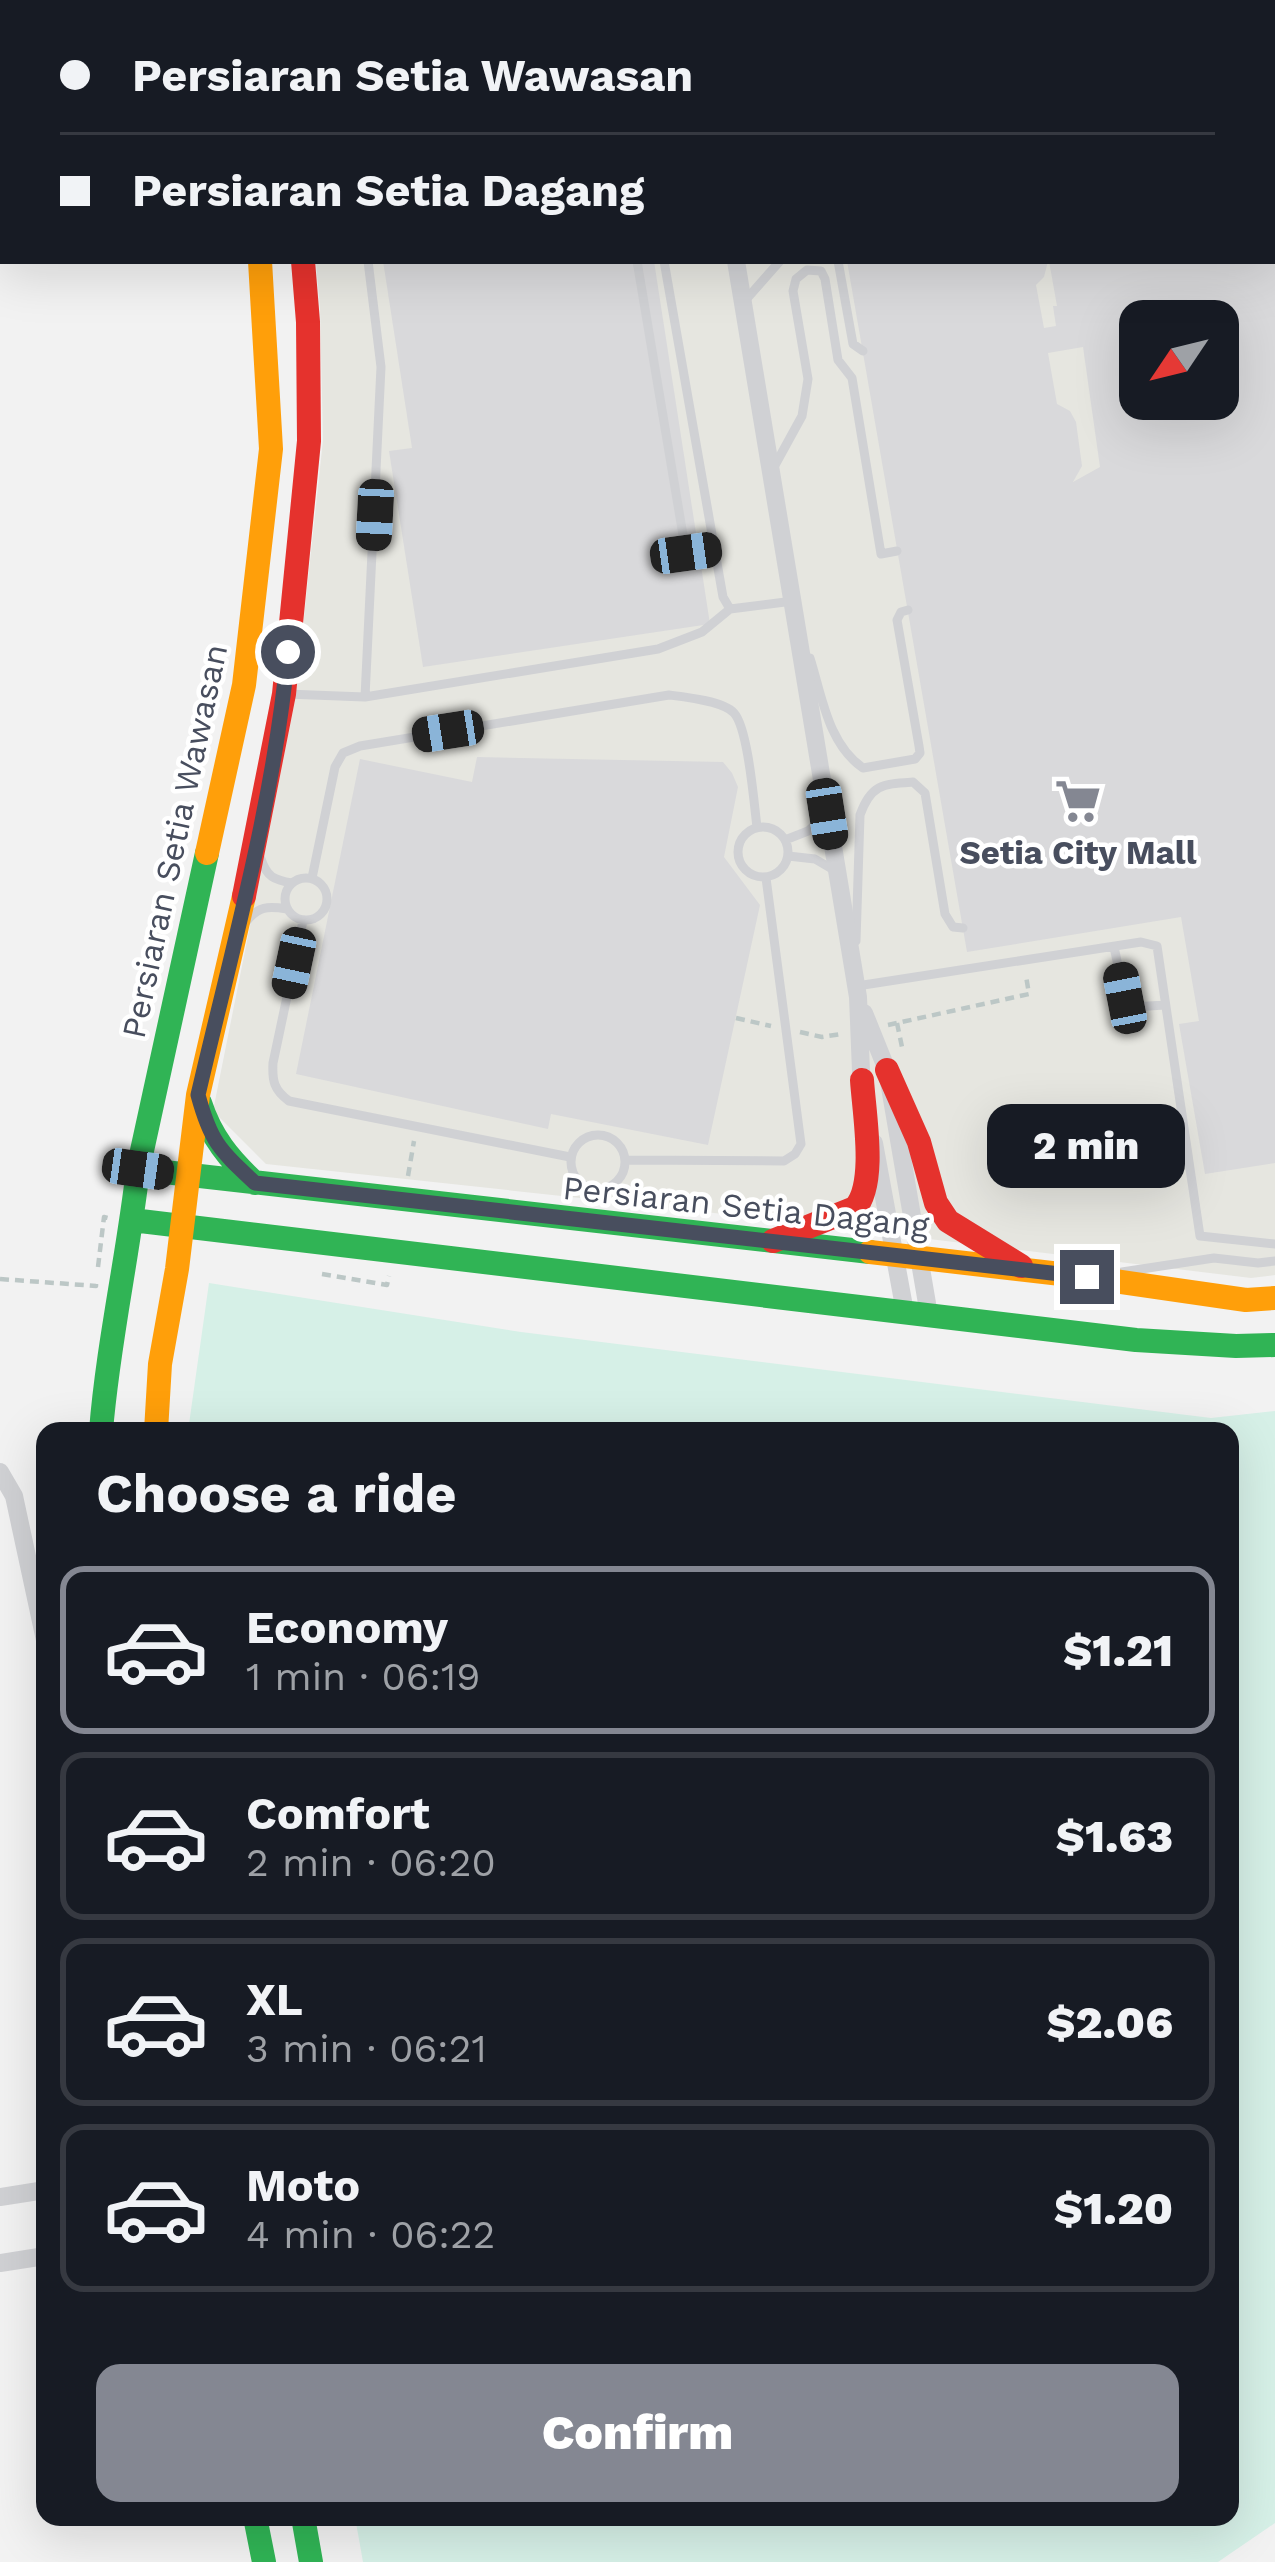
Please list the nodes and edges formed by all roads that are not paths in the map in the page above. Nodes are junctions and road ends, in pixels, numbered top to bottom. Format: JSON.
{"nodes":[{"id":1,"x":260,"y":264,"type":"edge"},
{"id":2,"x":303,"y":264,"type":"edge"},
{"id":3,"x":368,"y":264,"type":"edge"},
{"id":4,"x":638,"y":264,"type":"edge"},
{"id":5,"x":665,"y":264,"type":"edge"},
{"id":6,"x":736,"y":264,"type":"edge"},
{"id":7,"x":776,"y":264,"type":"edge"},
{"id":8,"x":839,"y":264,"type":"edge"},
{"id":9,"x":743,"y":303,"type":"junction"},
{"id":10,"x":863,"y":351,"type":"dead end"},
{"id":11,"x":771,"y":472,"type":"junction"},
{"id":12,"x":714,"y":549,"type":"junction"},
{"id":13,"x":897,"y":551,"type":"dead end"},
{"id":14,"x":792,"y":601,"type":"junction"},
{"id":15,"x":730,"y":609,"type":"junction"},
{"id":16,"x":908,"y":610,"type":"dead end"},
{"id":17,"x":284,"y":694,"type":"junction"},
{"id":18,"x":365,"y":697,"type":"junction"},
{"id":19,"x":827,"y":814,"type":"junction"},
{"id":20,"x":757,"y":827,"type":"junction"},
{"id":21,"x":258,"y":836,"type":"junction"},
{"id":22,"x":785,"y":840,"type":"junction"},
{"id":23,"x":788,"y":856,"type":"junction"},
{"id":24,"x":837,"y":872,"type":"junction"},
{"id":25,"x":312,"y":878,"type":"junction"},
{"id":26,"x":766,"y":878,"type":"junction"},
{"id":27,"x":292,"y":883,"type":"junction"},
{"id":28,"x":287,"y":909,"type":"junction"},
{"id":29,"x":303,"y":920,"type":"junction"},
{"id":30,"x":963,"y":928,"type":"dead end"},
{"id":31,"x":233,"y":946,"type":"junction"},
{"id":32,"x":1114,"y":946,"type":"junction"},
{"id":33,"x":857,"y":992,"type":"junction"},
{"id":34,"x":1165,"y":1005,"type":"junction"},
{"id":35,"x":896,"y":1065,"type":"junction"},
{"id":36,"x":862,"y":1080,"type":"junction"},
{"id":37,"x":198,"y":1095,"type":"junction"},
{"id":38,"x":570,"y":1157,"type":"junction"},
{"id":39,"x":625,"y":1160,"type":"junction"},
{"id":40,"x":138,"y":1169,"type":"junction"},
{"id":41,"x":187,"y":1176,"type":"junction"},
{"id":42,"x":255,"y":1183,"type":"junction"},
{"id":43,"x":132,"y":1220,"type":"junction"},
{"id":44,"x":181,"y":1226,"type":"junction"},
{"id":45,"x":242,"y":1233,"type":"junction"},
{"id":46,"x":771,"y":1242,"type":"junction"},
{"id":47,"x":1275,"y":1244,"type":"edge"},
{"id":48,"x":907,"y":1258,"type":"junction"},
{"id":49,"x":1275,"y":1262,"type":"edge"},
{"id":50,"x":177,"y":1269,"type":"junction"},
{"id":51,"x":1028,"y":1270,"type":"junction"},
{"id":52,"x":1087,"y":1277,"type":"junction"},
{"id":53,"x":1275,"y":1298,"type":"edge"},
{"id":54,"x":917,"y":1314,"type":"junction"},
{"id":55,"x":1275,"y":1345,"type":"edge"},
{"id":56,"x":102,"y":1422,"type":"edge"},
{"id":57,"x":157,"y":1422,"type":"edge"},
{"id":58,"x":0,"y":1472,"type":"edge"},
{"id":59,"x":36,"y":1598,"type":"edge"},
{"id":60,"x":36,"y":2191,"type":"edge"},
{"id":61,"x":0,"y":2197,"type":"edge"},
{"id":62,"x":36,"y":2257,"type":"edge"},
{"id":63,"x":0,"y":2263,"type":"edge"},
{"id":64,"x":257,"y":2526,"type":"edge"},
{"id":65,"x":305,"y":2526,"type":"edge"},
{"id":66,"x":264,"y":2562,"type":"edge"},
{"id":67,"x":311,"y":2562,"type":"edge"}],
"edges":[{"from":1,"to":40,"type":"street","name":"Persiaran Setia Wawasan"},
{"from":2,"to":17,"type":"street"},
{"from":3,"to":18,"type":"lane"},
{"from":4,"to":12,"type":"lane"},
{"from":5,"to":12,"type":"lane"},
{"from":6,"to":9,"type":"street"},
{"from":7,"to":9,"type":"lane"},
{"from":8,"to":10,"type":"lane"},
{"from":9,"to":11,"type":"street"},
{"from":11,"to":13,"type":"lane"},
{"from":11,"to":14,"type":"street"},
{"from":12,"to":15,"type":"lane"},
{"from":14,"to":15,"type":"lane"},
{"from":14,"to":16,"type":"lane"},
{"from":14,"to":19,"type":"street"},
{"from":15,"to":18,"type":"lane"},
{"from":17,"to":18,"type":"lane"},
{"from":17,"to":21,"type":"street"},
{"from":19,"to":22,"type":"lane"},
{"from":19,"to":24,"type":"street"},
{"from":20,"to":22,"type":"lane"},
{"from":20,"to":25,"type":"lane"},
{"from":20,"to":26,"type":"lane"},
{"from":21,"to":27,"type":"lane"},
{"from":21,"to":31,"type":"street"},
{"from":22,"to":23,"type":"lane"},
{"from":23,"to":24,"type":"lane"},
{"from":23,"to":26,"type":"lane"},
{"from":24,"to":33,"type":"street"},
{"from":25,"to":27,"type":"lane"},
{"from":25,"to":29,"type":"lane"},
{"from":26,"to":39,"type":"lane"},
{"from":27,"to":28,"type":"lane"},
{"from":28,"to":29,"type":"lane"},
{"from":28,"to":31,"type":"lane"},
{"from":29,"to":38,"type":"lane"},
{"from":30,"to":33,"type":"lane"},
{"from":31,"to":37,"type":"street"},
{"from":32,"to":33,"type":"lane"},
{"from":32,"to":34,"type":"lane"},
{"from":32,"to":34,"type":"lane"},
{"from":33,"to":35,"type":"street"},
{"from":33,"to":36,"type":"street"},
{"from":34,"to":47,"type":"lane"},
{"from":35,"to":48,"type":"street"},
{"from":35,"to":51,"type":"street"},
{"from":36,"to":46,"type":"street"},
{"from":36,"to":48,"type":"street"},
{"from":37,"to":41,"type":"street"},
{"from":37,"to":42,"type":"street"},
{"from":38,"to":39,"type":"lane"},
{"from":38,"to":39,"type":"lane"},
{"from":40,"to":41,"type":"street","name":"Persiaran Setia Dagang"},
{"from":40,"to":43,"type":"street","name":"Persiaran Setia Wawasan"},
{"from":41,"to":42,"type":"street","name":"Persiaran Setia Dagang"},
{"from":41,"to":44,"type":"street"},
{"from":42,"to":46,"type":"street","name":"Persiaran Setia Dagang"},
{"from":43,"to":44,"type":"street"},
{"from":43,"to":56,"type":"street","name":"Persiaran Setia Wawasan"},
{"from":44,"to":45,"type":"street"},
{"from":44,"to":50,"type":"street"},
{"from":45,"to":50,"type":"street"},
{"from":45,"to":54,"type":"street"},
{"from":46,"to":48,"type":"street","name":"Persiaran Setia Dagang"},
{"from":48,"to":51,"type":"street","name":"Persiaran Setia Dagang"},
{"from":48,"to":54,"type":"street"},
{"from":49,"to":52,"type":"lane"},
{"from":50,"to":57,"type":"street"},
{"from":51,"to":52,"type":"street","name":"Persiaran Setia Dagang"},
{"from":52,"to":53,"type":"street","name":"Persiaran Setia Dagang"},
{"from":54,"to":55,"type":"street"},
{"from":58,"to":59,"type":"street"},
{"from":60,"to":61,"type":"street"},
{"from":62,"to":63,"type":"street"},
{"from":64,"to":66,"type":"street"},
{"from":65,"to":67,"type":"street"}]}
